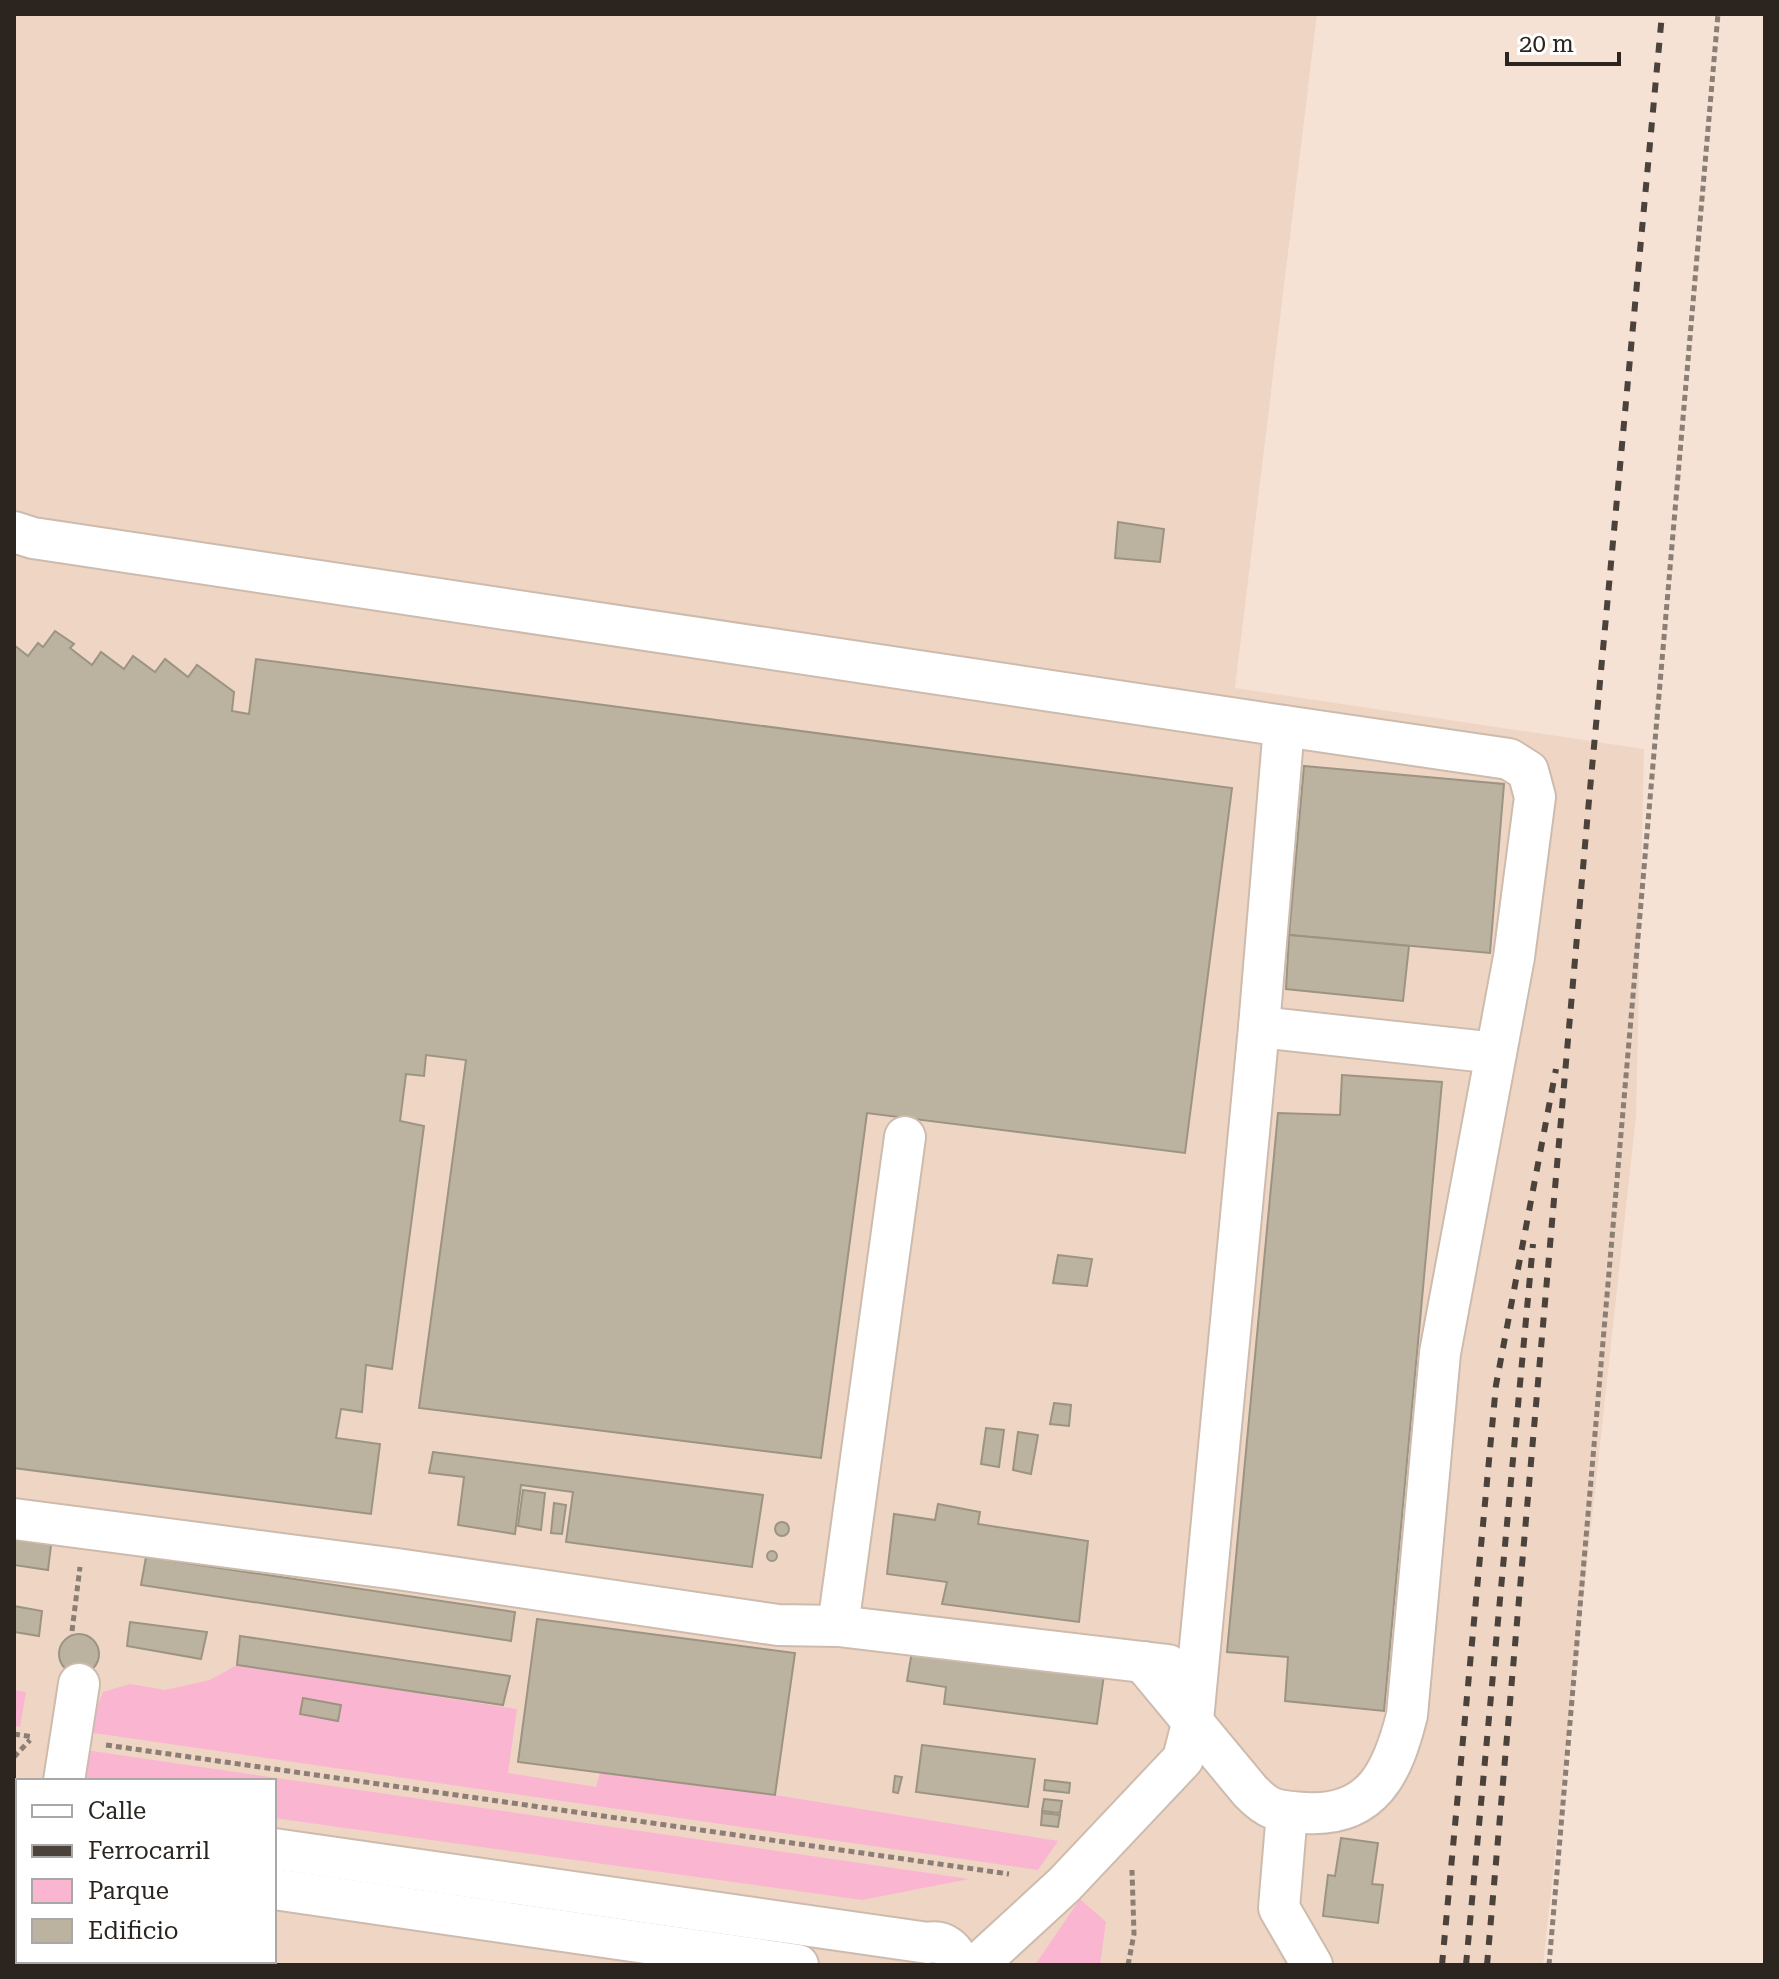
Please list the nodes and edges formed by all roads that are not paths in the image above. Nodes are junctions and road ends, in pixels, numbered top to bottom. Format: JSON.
{"nodes":[{"id":1,"x":20,"y":539,"type":"edge"},
{"id":2,"x":1284,"y":726,"type":"junction"},
{"id":3,"x":1259,"y":1027,"type":"junction"},
{"id":4,"x":1496,"y":1053,"type":"junction"},
{"id":5,"x":905,"y":1137,"type":"dead end"},
{"id":6,"x":14,"y":1519,"type":"edge"},
{"id":7,"x":838,"y":1626,"type":"junction"},
{"id":8,"x":1200,"y":1648,"type":"junction"},
{"id":9,"x":1143,"y":1662,"type":"junction"},
{"id":10,"x":79,"y":1684,"type":"dead end"},
{"id":11,"x":1193,"y":1720,"type":"junction"},
{"id":12,"x":64,"y":1779,"type":"edge"},
{"id":13,"x":1287,"y":1812,"type":"junction"},
{"id":14,"x":276,"y":1849,"type":"edge"},
{"id":15,"x":276,"y":1889,"type":"edge"},
{"id":16,"x":798,"y":1965,"type":"edge"},
{"id":17,"x":958,"y":1965,"type":"edge"},
{"id":18,"x":977,"y":1965,"type":"edge"},
{"id":19,"x":1312,"y":1965,"type":"edge"}],
"edges":[{"from":1,"to":2,"type":"lane"},
{"from":2,"to":3,"type":"lane"},
{"from":2,"to":4,"type":"lane"},
{"from":3,"to":4,"type":"lane"},
{"from":3,"to":8,"type":"lane"},
{"from":4,"to":13,"type":"lane"},
{"from":5,"to":7,"type":"lane"},
{"from":6,"to":7,"type":"lane"},
{"from":7,"to":9,"type":"lane"},
{"from":8,"to":9,"type":"lane"},
{"from":8,"to":11,"type":"lane"},
{"from":9,"to":11,"type":"lane"},
{"from":10,"to":12,"type":"lane"},
{"from":11,"to":13,"type":"lane"},
{"from":11,"to":18,"type":"lane"},
{"from":13,"to":19,"type":"lane"},
{"from":14,"to":17,"type":"lane"},
{"from":15,"to":16,"type":"lane"}]}
